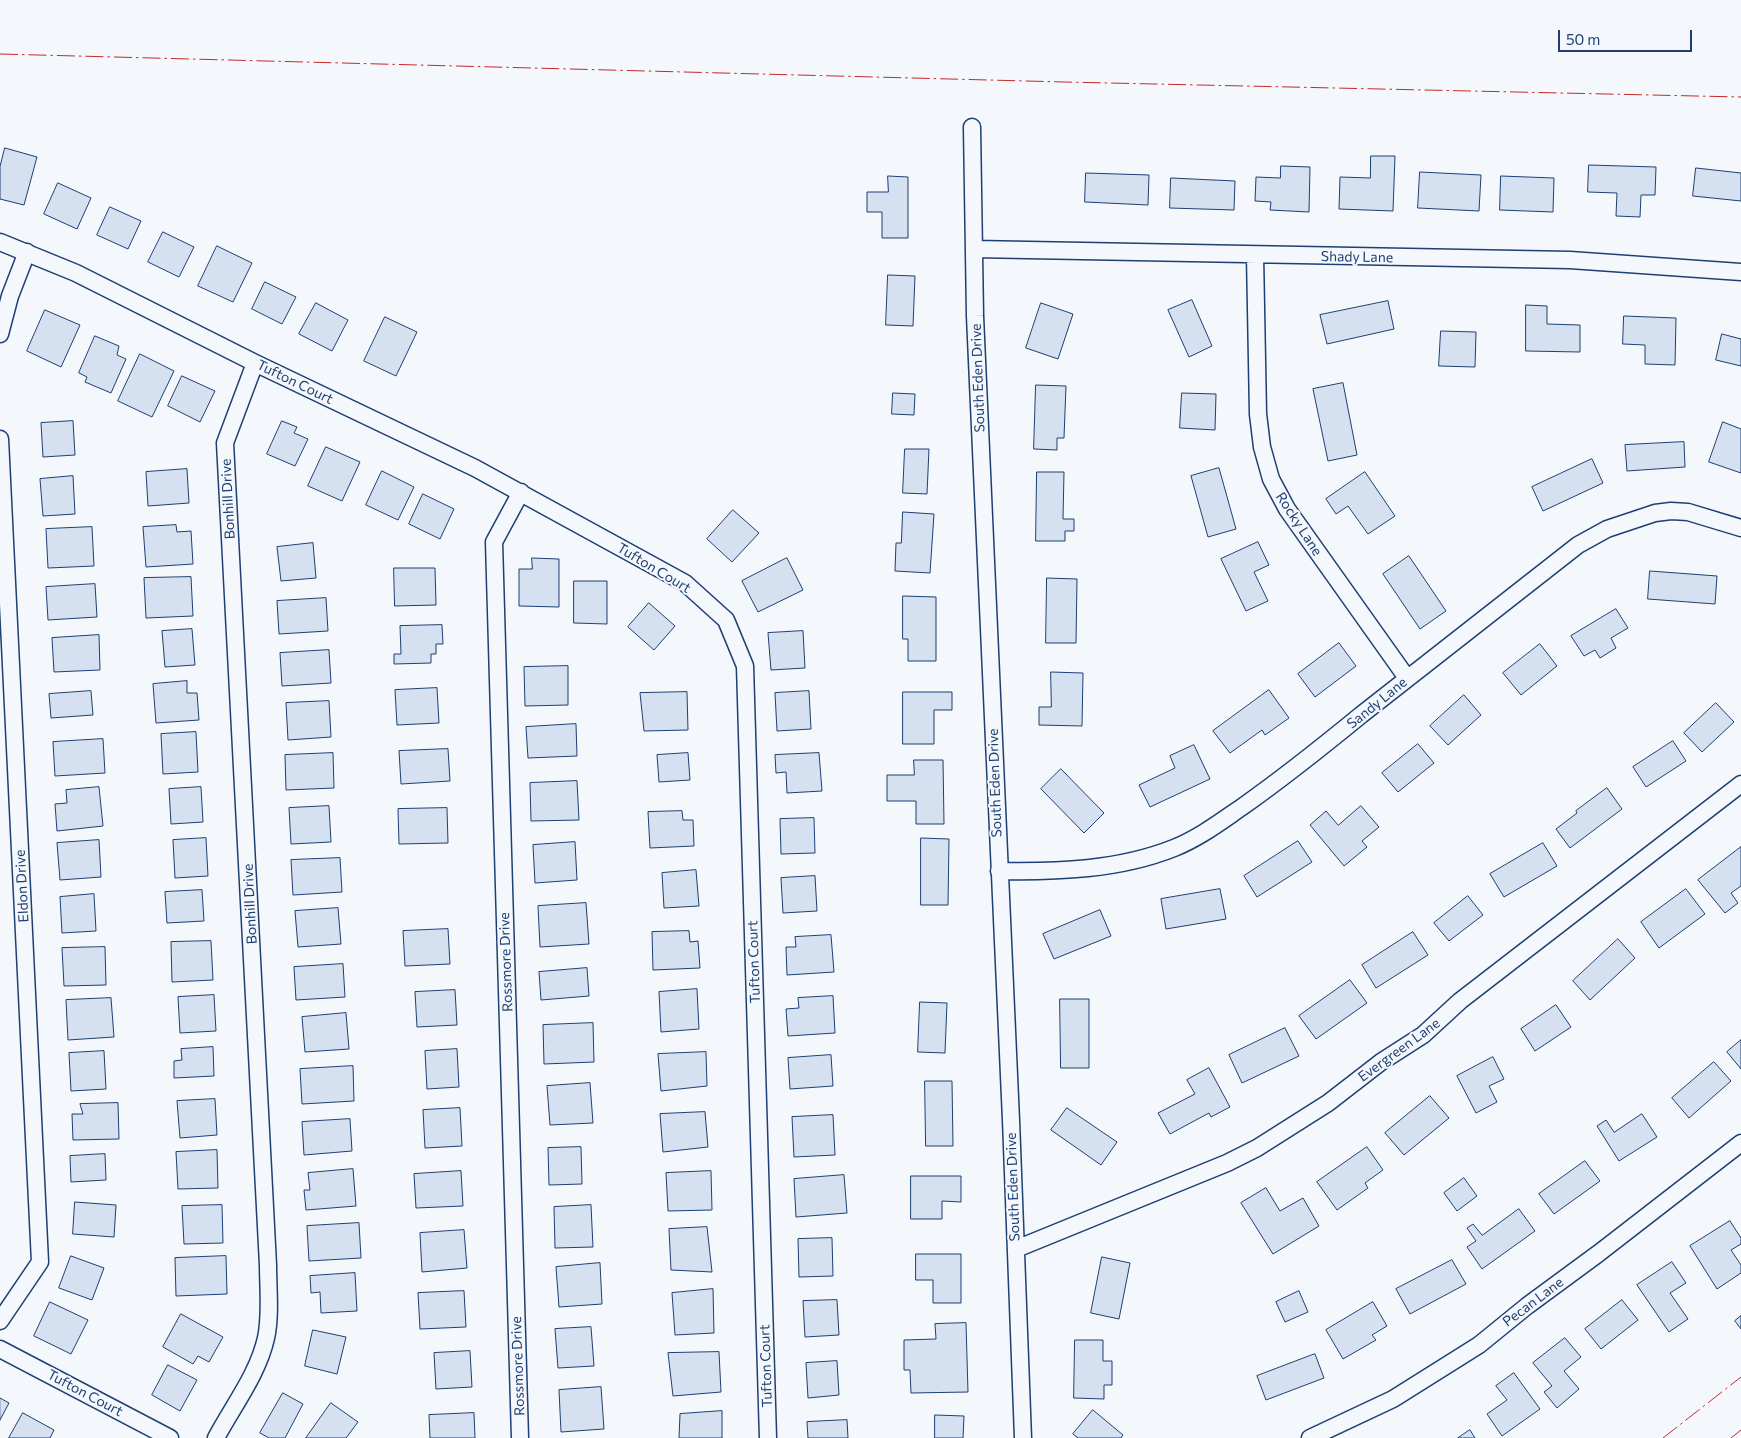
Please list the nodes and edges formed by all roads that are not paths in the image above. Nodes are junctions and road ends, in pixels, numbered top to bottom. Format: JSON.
{"nodes":[{"id":1,"x":972,"y":127,"type":"dead end"},
{"id":2,"x":0,"y":242,"type":"edge"},
{"id":3,"x":974,"y":249,"type":"junction"},
{"id":4,"x":27,"y":252,"type":"junction"},
{"id":5,"x":1254,"y":255,"type":"junction"},
{"id":6,"x":1741,"y":272,"type":"edge"},
{"id":7,"x":0,"y":334,"type":"edge"},
{"id":8,"x":255,"y":363,"type":"junction"},
{"id":9,"x":0,"y":439,"type":"edge"},
{"id":10,"x":521,"y":492,"type":"junction"},
{"id":11,"x":1741,"y":528,"type":"edge"},
{"id":12,"x":1407,"y":678,"type":"junction"},
{"id":13,"x":1741,"y":784,"type":"edge"},
{"id":14,"x":999,"y":871,"type":"junction"},
{"id":15,"x":1741,"y":1143,"type":"edge"},
{"id":16,"x":1016,"y":1250,"type":"junction"},
{"id":17,"x":0,"y":1322,"type":"edge"},
{"id":18,"x":0,"y":1349,"type":"edge"},
{"id":19,"x":170,"y":1438,"type":"edge"},
{"id":20,"x":216,"y":1438,"type":"edge"},
{"id":21,"x":520,"y":1438,"type":"edge"},
{"id":22,"x":768,"y":1438,"type":"edge"},
{"id":23,"x":1023,"y":1438,"type":"edge"},
{"id":24,"x":1310,"y":1438,"type":"edge"}],
"edges":[{"from":1,"to":3,"type":"street","name":"South Eden Drive"},
{"from":2,"to":4,"type":"street","name":"Tufton Court"},
{"from":3,"to":5,"type":"street","name":"Shady Lane"},
{"from":3,"to":14,"type":"street","name":"South Eden Drive"},
{"from":4,"to":7,"type":"street"},
{"from":4,"to":8,"type":"street","name":"Tufton Court"},
{"from":5,"to":6,"type":"street","name":"Shady Lane"},
{"from":5,"to":12,"type":"street","name":"Rocky Lane"},
{"from":8,"to":10,"type":"street","name":"Tufton Court"},
{"from":8,"to":20,"type":"street","name":"Bonhill Drive"},
{"from":9,"to":17,"type":"street","name":"Eldon Drive"},
{"from":10,"to":21,"type":"street","name":"Rossmore Drive"},
{"from":10,"to":22,"type":"street","name":"Tufton Court"},
{"from":11,"to":12,"type":"street","name":"Sandy Lane"},
{"from":12,"to":14,"type":"street","name":"Sandy Lane"},
{"from":13,"to":16,"type":"street","name":"Evergreen Lane"},
{"from":14,"to":16,"type":"street","name":"South Eden Drive"},
{"from":15,"to":24,"type":"street","name":"Pecan Lane"},
{"from":16,"to":23,"type":"street","name":"South Eden Drive"},
{"from":18,"to":19,"type":"street","name":"Tufton Court"}]}
